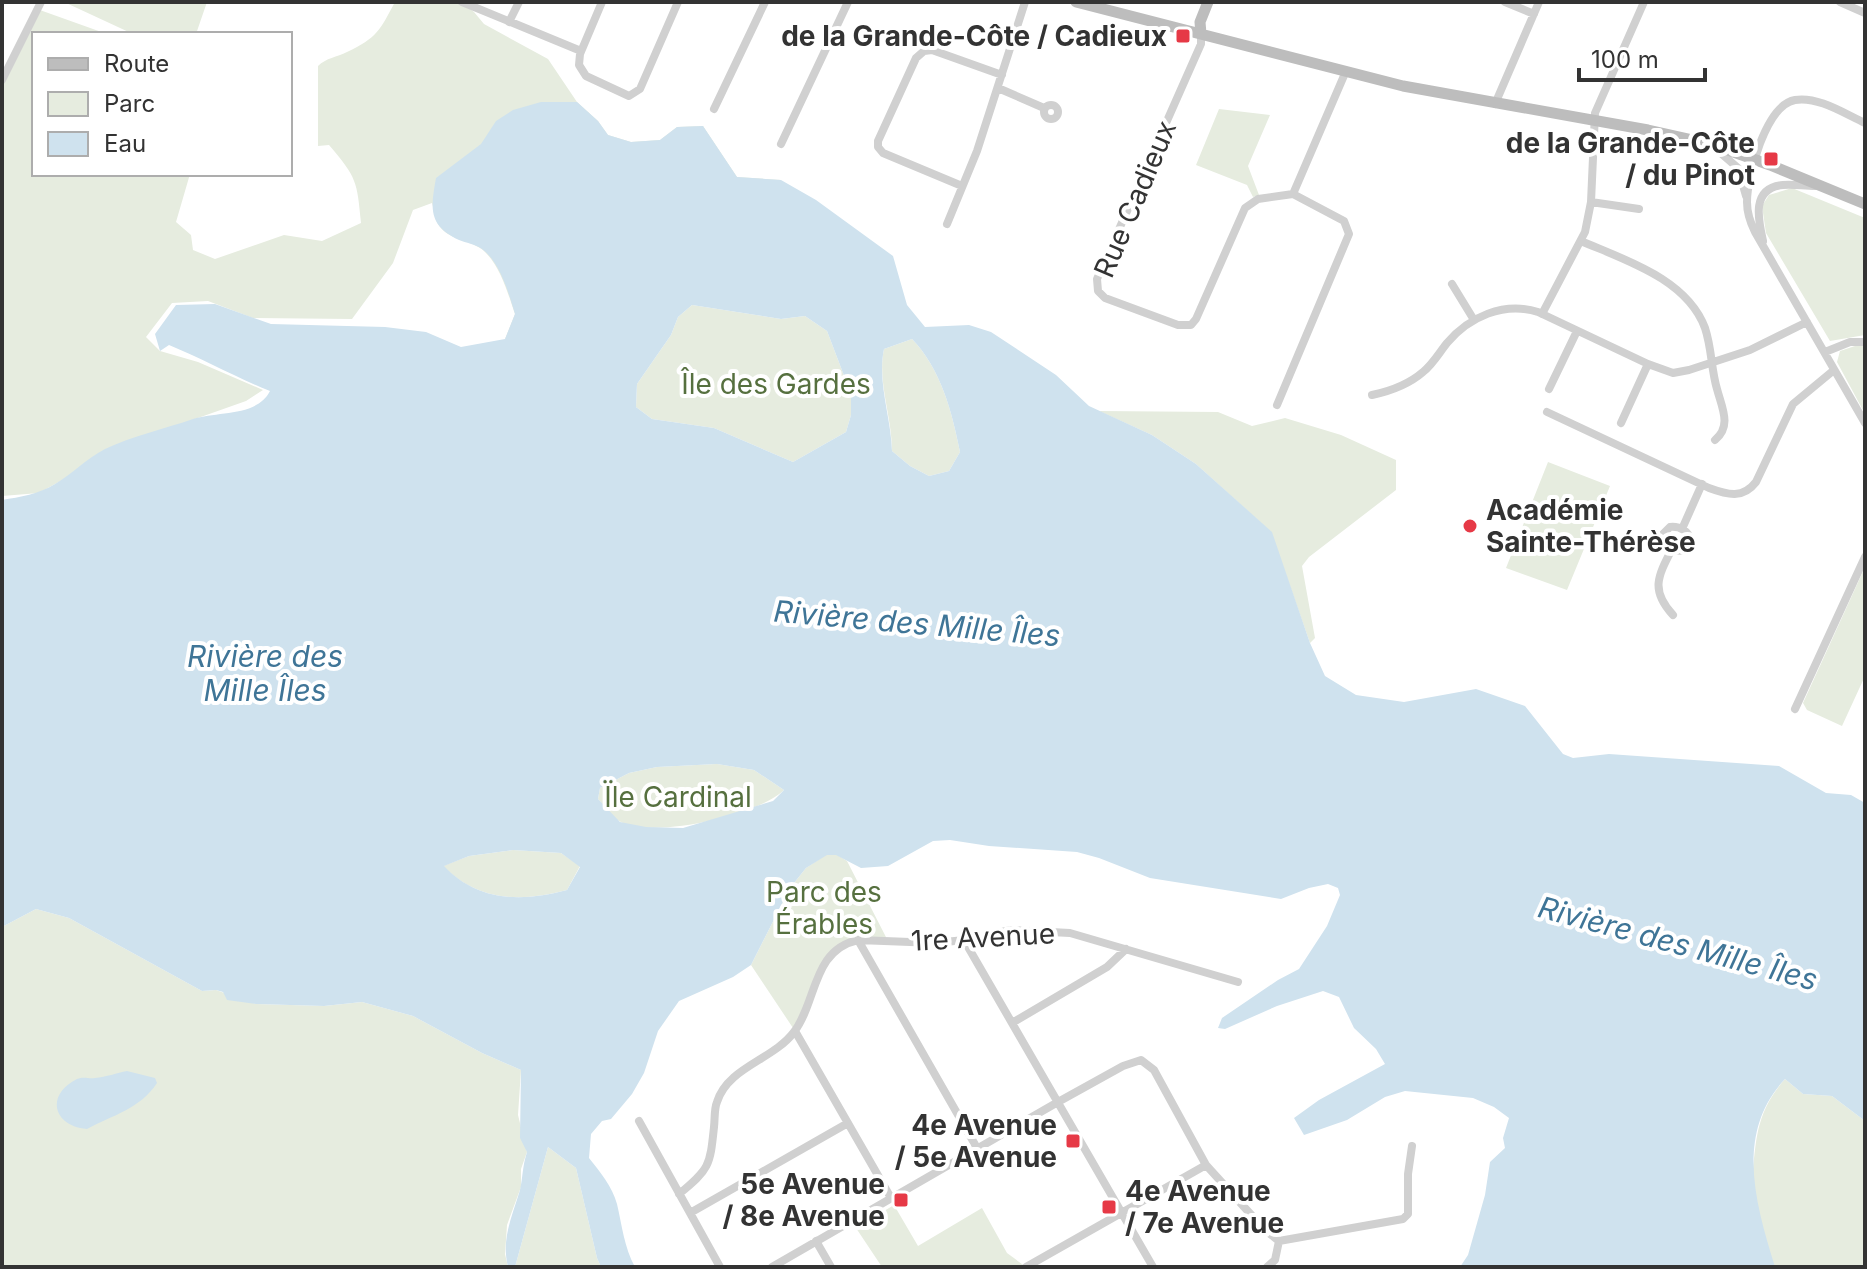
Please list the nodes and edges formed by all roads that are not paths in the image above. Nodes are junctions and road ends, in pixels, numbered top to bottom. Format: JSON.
{"nodes":[{"id":1,"x":41,"y":2,"type":"edge"},
{"id":2,"x":462,"y":2,"type":"edge"},
{"id":3,"x":519,"y":2,"type":"edge"},
{"id":4,"x":602,"y":2,"type":"edge"},
{"id":5,"x":678,"y":2,"type":"edge"},
{"id":6,"x":765,"y":2,"type":"edge"},
{"id":7,"x":848,"y":2,"type":"edge"},
{"id":8,"x":1025,"y":2,"type":"edge"},
{"id":9,"x":1076,"y":2,"type":"edge"},
{"id":10,"x":1208,"y":2,"type":"edge"},
{"id":11,"x":1505,"y":2,"type":"edge"},
{"id":12,"x":1539,"y":2,"type":"edge"},
{"id":13,"x":1644,"y":2,"type":"edge"},
{"id":14,"x":1840,"y":2,"type":"edge"},
{"id":15,"x":1865,"y":13,"type":"edge"},
{"id":16,"x":1534,"y":14,"type":"junction"},
{"id":17,"x":509,"y":22,"type":"junction"},
{"id":18,"x":1201,"y":34,"type":"junction"},
{"id":19,"x":581,"y":51,"type":"junction"},
{"id":20,"x":1346,"y":71,"type":"junction"},
{"id":21,"x":1002,"y":75,"type":"junction"},
{"id":22,"x":2,"y":80,"type":"edge"},
{"id":23,"x":998,"y":88,"type":"junction"},
{"id":24,"x":1495,"y":104,"type":"junction"},
{"id":25,"x":1044,"y":108,"type":"dead end"},
{"id":26,"x":714,"y":109,"type":"dead end"},
{"id":27,"x":1595,"y":121,"type":"junction"},
{"id":28,"x":1865,"y":123,"type":"edge"},
{"id":29,"x":781,"y":144,"type":"dead end"},
{"id":30,"x":1711,"y":144,"type":"junction"},
{"id":31,"x":1756,"y":159,"type":"junction"},
{"id":32,"x":962,"y":186,"type":"junction"},
{"id":33,"x":1820,"y":186,"type":"junction"},
{"id":34,"x":1293,"y":194,"type":"junction"},
{"id":35,"x":1747,"y":200,"type":"junction"},
{"id":36,"x":1591,"y":202,"type":"junction"},
{"id":37,"x":1865,"y":204,"type":"edge"},
{"id":38,"x":1639,"y":209,"type":"dead end"},
{"id":39,"x":947,"y":224,"type":"dead end"},
{"id":40,"x":1581,"y":241,"type":"junction"},
{"id":41,"x":1765,"y":250,"type":"junction"},
{"id":42,"x":1452,"y":284,"type":"dead end"},
{"id":43,"x":1542,"y":314,"type":"junction"},
{"id":44,"x":1474,"y":320,"type":"junction"},
{"id":45,"x":1807,"y":322,"type":"junction"},
{"id":46,"x":1577,"y":331,"type":"junction"},
{"id":47,"x":1865,"y":342,"type":"edge"},
{"id":48,"x":1825,"y":352,"type":"junction"},
{"id":49,"x":1713,"y":362,"type":"junction"},
{"id":50,"x":1648,"y":364,"type":"junction"},
{"id":51,"x":1834,"y":370,"type":"junction"},
{"id":52,"x":1549,"y":389,"type":"dead end"},
{"id":53,"x":1372,"y":395,"type":"dead end"},
{"id":54,"x":1277,"y":405,"type":"dead end"},
{"id":55,"x":1547,"y":412,"type":"dead end"},
{"id":56,"x":1621,"y":423,"type":"dead end"},
{"id":57,"x":1865,"y":423,"type":"edge"},
{"id":58,"x":1715,"y":440,"type":"dead end"},
{"id":59,"x":1702,"y":484,"type":"junction"},
{"id":60,"x":1682,"y":529,"type":"junction"},
{"id":61,"x":1672,"y":549,"type":"junction"},
{"id":62,"x":1865,"y":557,"type":"edge"},
{"id":63,"x":1673,"y":615,"type":"dead end"},
{"id":64,"x":1795,"y":709,"type":"dead end"},
{"id":65,"x":858,"y":940,"type":"junction"},
{"id":66,"x":964,"y":940,"type":"junction"},
{"id":67,"x":1126,"y":949,"type":"junction"},
{"id":68,"x":1238,"y":982,"type":"dead end"},
{"id":69,"x":1012,"y":1023,"type":"junction"},
{"id":70,"x":795,"y":1031,"type":"junction"},
{"id":71,"x":1058,"y":1102,"type":"junction"},
{"id":72,"x":639,"y":1121,"type":"dead end"},
{"id":73,"x":848,"y":1123,"type":"junction"},
{"id":74,"x":1412,"y":1146,"type":"dead end"},
{"id":75,"x":977,"y":1148,"type":"junction"},
{"id":76,"x":1206,"y":1165,"type":"junction"},
{"id":77,"x":679,"y":1194,"type":"junction"},
{"id":78,"x":891,"y":1198,"type":"junction"},
{"id":79,"x":690,"y":1213,"type":"junction"},
{"id":80,"x":1122,"y":1213,"type":"junction"},
{"id":81,"x":816,"y":1241,"type":"junction"},
{"id":82,"x":1279,"y":1241,"type":"junction"},
{"id":83,"x":720,"y":1267,"type":"edge"},
{"id":84,"x":772,"y":1267,"type":"edge"},
{"id":85,"x":831,"y":1267,"type":"edge"},
{"id":86,"x":1026,"y":1267,"type":"edge"},
{"id":87,"x":1153,"y":1267,"type":"edge"},
{"id":88,"x":1267,"y":1267,"type":"edge"}],
"edges":[{"from":1,"to":22,"type":"street"},
{"from":2,"to":17,"type":"street"},
{"from":3,"to":17,"type":"street"},
{"from":4,"to":19,"type":"street"},
{"from":5,"to":19,"type":"street"},
{"from":6,"to":26,"type":"street"},
{"from":7,"to":29,"type":"street"},
{"from":8,"to":21,"type":"street"},
{"from":9,"to":18,"type":"main road"},
{"from":10,"to":18,"type":"main road"},
{"from":11,"to":16,"type":"street"},
{"from":12,"to":16,"type":"street"},
{"from":13,"to":27,"type":"street"},
{"from":14,"to":15,"type":"street"},
{"from":16,"to":24,"type":"street"},
{"from":17,"to":19,"type":"street"},
{"from":18,"to":20,"type":"main road"},
{"from":18,"to":34,"type":"street","name":"Rue Cadieux"},
{"from":20,"to":24,"type":"main road"},
{"from":20,"to":34,"type":"street"},
{"from":21,"to":23,"type":"street"},
{"from":21,"to":32,"type":"street"},
{"from":23,"to":25,"type":"street"},
{"from":23,"to":32,"type":"street"},
{"from":24,"to":27,"type":"main road"},
{"from":27,"to":30,"type":"main road"},
{"from":27,"to":36,"type":"street"},
{"from":28,"to":31,"type":"street"},
{"from":30,"to":31,"type":"main road"},
{"from":30,"to":35,"type":"street"},
{"from":31,"to":33,"type":"main road"},
{"from":31,"to":35,"type":"street"},
{"from":32,"to":39,"type":"street"},
{"from":33,"to":37,"type":"main road"},
{"from":33,"to":41,"type":"street"},
{"from":34,"to":54,"type":"street"},
{"from":35,"to":41,"type":"street"},
{"from":36,"to":38,"type":"street"},
{"from":36,"to":40,"type":"street"},
{"from":40,"to":43,"type":"street"},
{"from":40,"to":49,"type":"street"},
{"from":41,"to":45,"type":"street"},
{"from":42,"to":44,"type":"street"},
{"from":43,"to":44,"type":"street"},
{"from":43,"to":46,"type":"street"},
{"from":44,"to":53,"type":"street"},
{"from":45,"to":48,"type":"street"},
{"from":45,"to":49,"type":"street"},
{"from":46,"to":50,"type":"street"},
{"from":46,"to":52,"type":"street"},
{"from":47,"to":48,"type":"street"},
{"from":48,"to":51,"type":"street"},
{"from":49,"to":50,"type":"street"},
{"from":49,"to":58,"type":"street"},
{"from":50,"to":56,"type":"street"},
{"from":51,"to":57,"type":"street"},
{"from":51,"to":59,"type":"street"},
{"from":55,"to":59,"type":"street"},
{"from":59,"to":60,"type":"street"},
{"from":60,"to":61,"type":"street"},
{"from":60,"to":61,"type":"street"},
{"from":61,"to":63,"type":"street"},
{"from":62,"to":64,"type":"street"},
{"from":65,"to":66,"type":"street","name":"1re Avenue"},
{"from":65,"to":70,"type":"street"},
{"from":65,"to":75,"type":"street"},
{"from":66,"to":67,"type":"street","name":"1re Avenue"},
{"from":66,"to":69,"type":"street"},
{"from":67,"to":68,"type":"street","name":"1re Avenue"},
{"from":67,"to":69,"type":"street"},
{"from":69,"to":71,"type":"street"},
{"from":70,"to":73,"type":"street"},
{"from":70,"to":77,"type":"street"},
{"from":71,"to":75,"type":"street"},
{"from":71,"to":76,"type":"street"},
{"from":71,"to":80,"type":"street"},
{"from":72,"to":77,"type":"street"},
{"from":73,"to":78,"type":"street"},
{"from":73,"to":79,"type":"street"},
{"from":74,"to":82,"type":"street"},
{"from":75,"to":78,"type":"street"},
{"from":76,"to":80,"type":"street"},
{"from":76,"to":82,"type":"street"},
{"from":77,"to":79,"type":"street"},
{"from":78,"to":81,"type":"street"},
{"from":79,"to":83,"type":"street"},
{"from":80,"to":86,"type":"street"},
{"from":80,"to":87,"type":"street"},
{"from":81,"to":84,"type":"street"},
{"from":81,"to":85,"type":"street"},
{"from":82,"to":88,"type":"street"}]}
